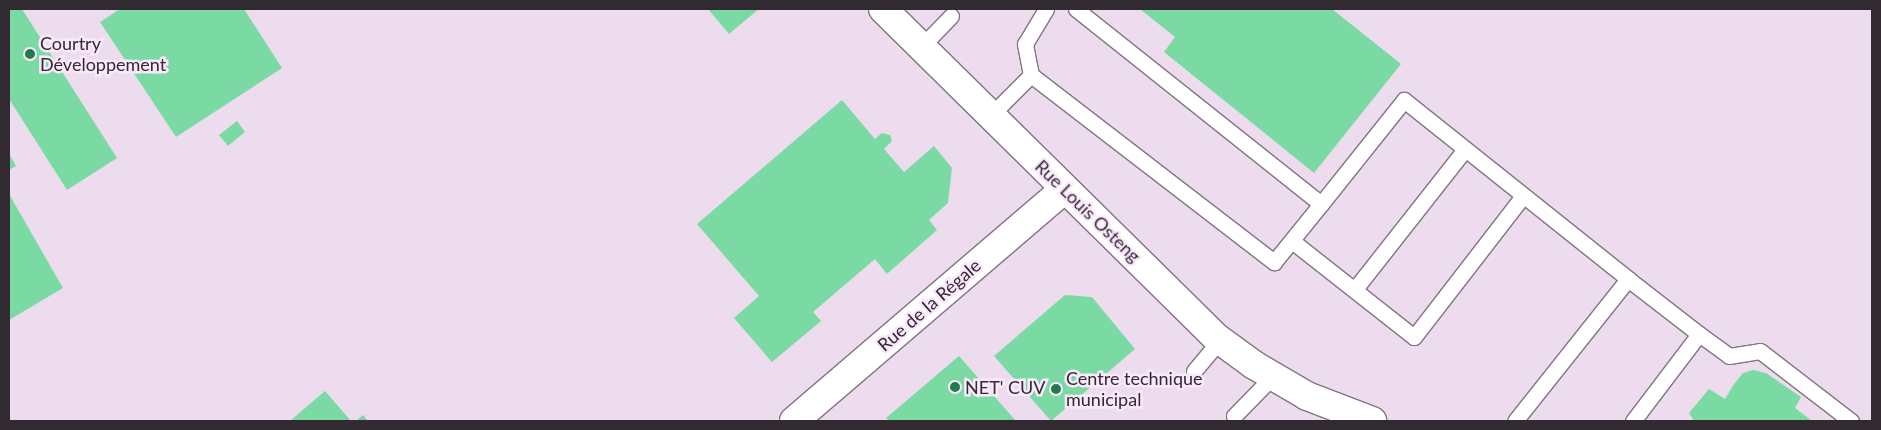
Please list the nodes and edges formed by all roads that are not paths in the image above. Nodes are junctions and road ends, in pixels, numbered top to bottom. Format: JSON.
{"nodes":[{"id":1,"x":883,"y":9,"type":"edge"},
{"id":2,"x":1046,"y":9,"type":"edge"},
{"id":3,"x":1076,"y":9,"type":"edge"},
{"id":4,"x":951,"y":16,"type":"dead end"},
{"id":5,"x":921,"y":47,"type":"junction"},
{"id":6,"x":1031,"y":75,"type":"junction"},
{"id":7,"x":990,"y":116,"type":"junction"},
{"id":8,"x":1464,"y":149,"type":"junction"},
{"id":9,"x":1065,"y":189,"type":"junction"},
{"id":10,"x":1523,"y":196,"type":"junction"},
{"id":11,"x":1321,"y":204,"type":"junction"},
{"id":12,"x":1292,"y":241,"type":"junction"},
{"id":13,"x":1628,"y":279,"type":"junction"},
{"id":14,"x":1355,"y":290,"type":"junction"},
{"id":15,"x":1699,"y":334,"type":"junction"},
{"id":16,"x":1220,"y":340,"type":"junction"},
{"id":17,"x":1194,"y":371,"type":"dead end"},
{"id":18,"x":1273,"y":376,"type":"junction"},
{"id":19,"x":1307,"y":396,"type":"junction"},
{"id":20,"x":1234,"y":416,"type":"dead end"},
{"id":21,"x":794,"y":421,"type":"edge"},
{"id":22,"x":1335,"y":421,"type":"edge"},
{"id":23,"x":1372,"y":421,"type":"edge"},
{"id":24,"x":1515,"y":421,"type":"edge"},
{"id":25,"x":1633,"y":421,"type":"edge"},
{"id":26,"x":1851,"y":421,"type":"edge"}],
"edges":[{"from":1,"to":5,"type":"street","name":"Rue Louis Osteng"},
{"from":2,"to":6,"type":"lane"},
{"from":3,"to":11,"type":"lane"},
{"from":4,"to":5,"type":"lane"},
{"from":5,"to":7,"type":"street","name":"Rue Louis Osteng"},
{"from":6,"to":7,"type":"lane"},
{"from":6,"to":12,"type":"lane"},
{"from":7,"to":9,"type":"street","name":"Rue Louis Osteng"},
{"from":8,"to":10,"type":"lane"},
{"from":8,"to":11,"type":"lane"},
{"from":8,"to":14,"type":"lane"},
{"from":9,"to":16,"type":"street","name":"Rue Louis Osteng"},
{"from":9,"to":21,"type":"street","name":"Rue de la Régale"},
{"from":10,"to":13,"type":"lane"},
{"from":10,"to":14,"type":"lane"},
{"from":11,"to":12,"type":"lane"},
{"from":12,"to":14,"type":"lane"},
{"from":13,"to":15,"type":"lane"},
{"from":13,"to":24,"type":"lane"},
{"from":15,"to":25,"type":"lane"},
{"from":15,"to":26,"type":"lane"},
{"from":16,"to":17,"type":"lane"},
{"from":16,"to":18,"type":"street","name":"Rue Louis Osteng"},
{"from":18,"to":19,"type":"street","name":"Rue Louis Osteng"},
{"from":18,"to":20,"type":"lane"},
{"from":19,"to":22,"type":"street","name":"Rue Louis Osteng"},
{"from":19,"to":23,"type":"street","name":"Rue Louis Osteng"}]}
